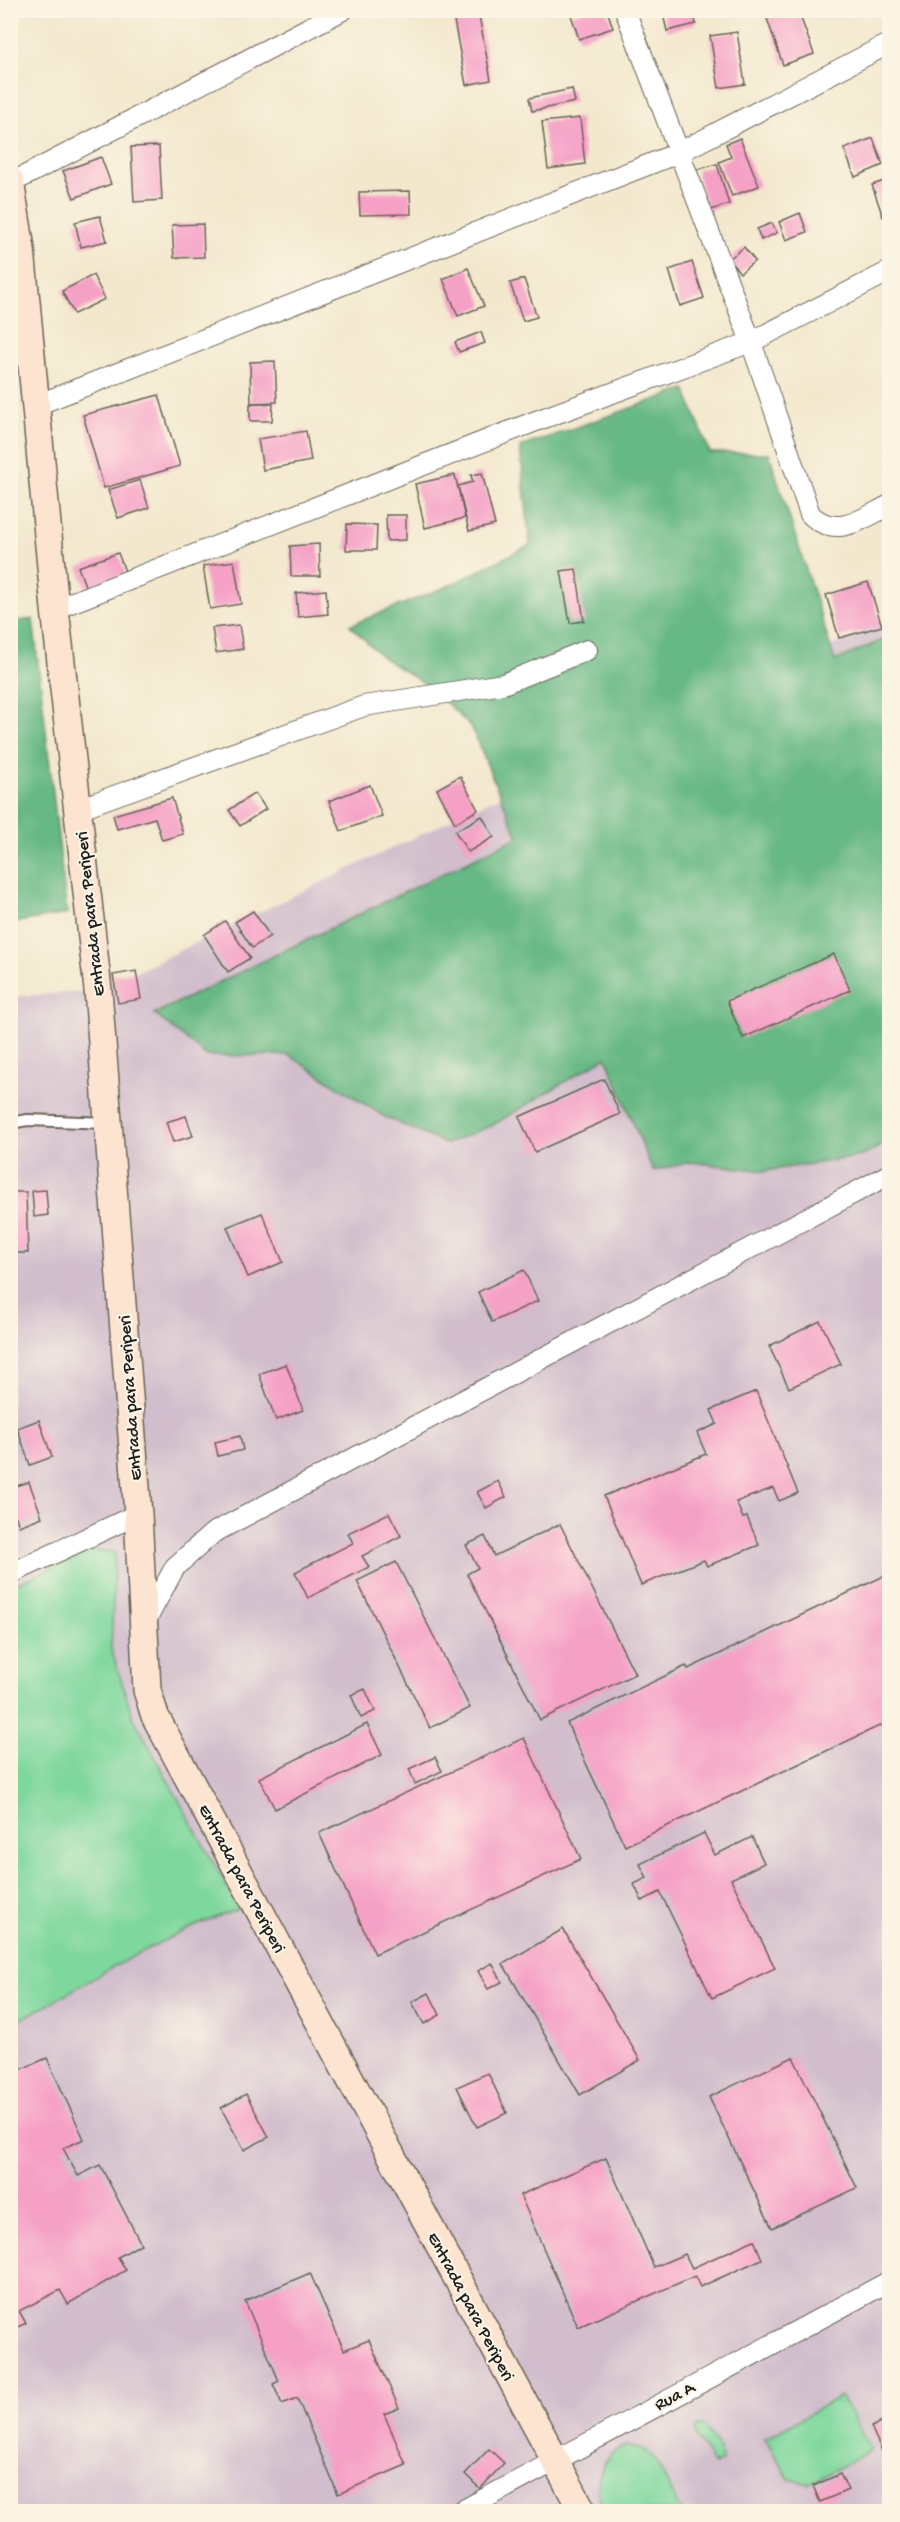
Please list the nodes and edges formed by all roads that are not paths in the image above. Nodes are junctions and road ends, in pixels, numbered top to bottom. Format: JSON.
{"nodes":[{"id":1,"x":343,"y":10,"type":"edge"},
{"id":2,"x":626,"y":10,"type":"edge"},
{"id":3,"x":890,"y":43,"type":"edge"},
{"id":4,"x":678,"y":153,"type":"junction"},
{"id":5,"x":11,"y":182,"type":"edge"},
{"id":6,"x":890,"y":271,"type":"edge"},
{"id":7,"x":751,"y":342,"type":"junction"},
{"id":8,"x":34,"y":406,"type":"junction"},
{"id":9,"x":890,"y":505,"type":"edge"},
{"id":10,"x":55,"y":609,"type":"junction"},
{"id":11,"x":587,"y":650,"type":"dead end"},
{"id":12,"x":78,"y":809,"type":"junction"},
{"id":13,"x":10,"y":1123,"type":"edge"},
{"id":14,"x":108,"y":1123,"type":"junction"},
{"id":15,"x":890,"y":1174,"type":"edge"},
{"id":16,"x":138,"y":1514,"type":"junction"},
{"id":17,"x":10,"y":1574,"type":"edge"},
{"id":18,"x":142,"y":1626,"type":"junction"},
{"id":19,"x":890,"y":2281,"type":"edge"},
{"id":20,"x":554,"y":2459,"type":"junction"},
{"id":21,"x":460,"y":2511,"type":"edge"},
{"id":22,"x":583,"y":2511,"type":"edge"}],
"edges":[{"from":1,"to":5,"type":"street"},
{"from":2,"to":4,"type":"street"},
{"from":3,"to":4,"type":"street"},
{"from":4,"to":7,"type":"street"},
{"from":4,"to":8,"type":"street"},
{"from":5,"to":8,"type":"main road","name":"Entrada para Periperi"},
{"from":6,"to":7,"type":"street"},
{"from":7,"to":9,"type":"street"},
{"from":7,"to":10,"type":"street"},
{"from":8,"to":10,"type":"main road","name":"Entrada para Periperi"},
{"from":10,"to":12,"type":"main road","name":"Entrada para Periperi"},
{"from":11,"to":12,"type":"street"},
{"from":12,"to":14,"type":"main road","name":"Entrada para Periperi"},
{"from":13,"to":14,"type":"lane"},
{"from":14,"to":16,"type":"main road","name":"Entrada para Periperi"},
{"from":15,"to":18,"type":"street"},
{"from":16,"to":17,"type":"street"},
{"from":16,"to":18,"type":"main road","name":"Entrada para Periperi"},
{"from":18,"to":20,"type":"main road","name":"Entrada para Periperi"},
{"from":19,"to":20,"type":"street","name":"Rua A"},
{"from":20,"to":21,"type":"street","name":"Rua A"},
{"from":20,"to":22,"type":"main road","name":"Entrada para Periperi"}]}
